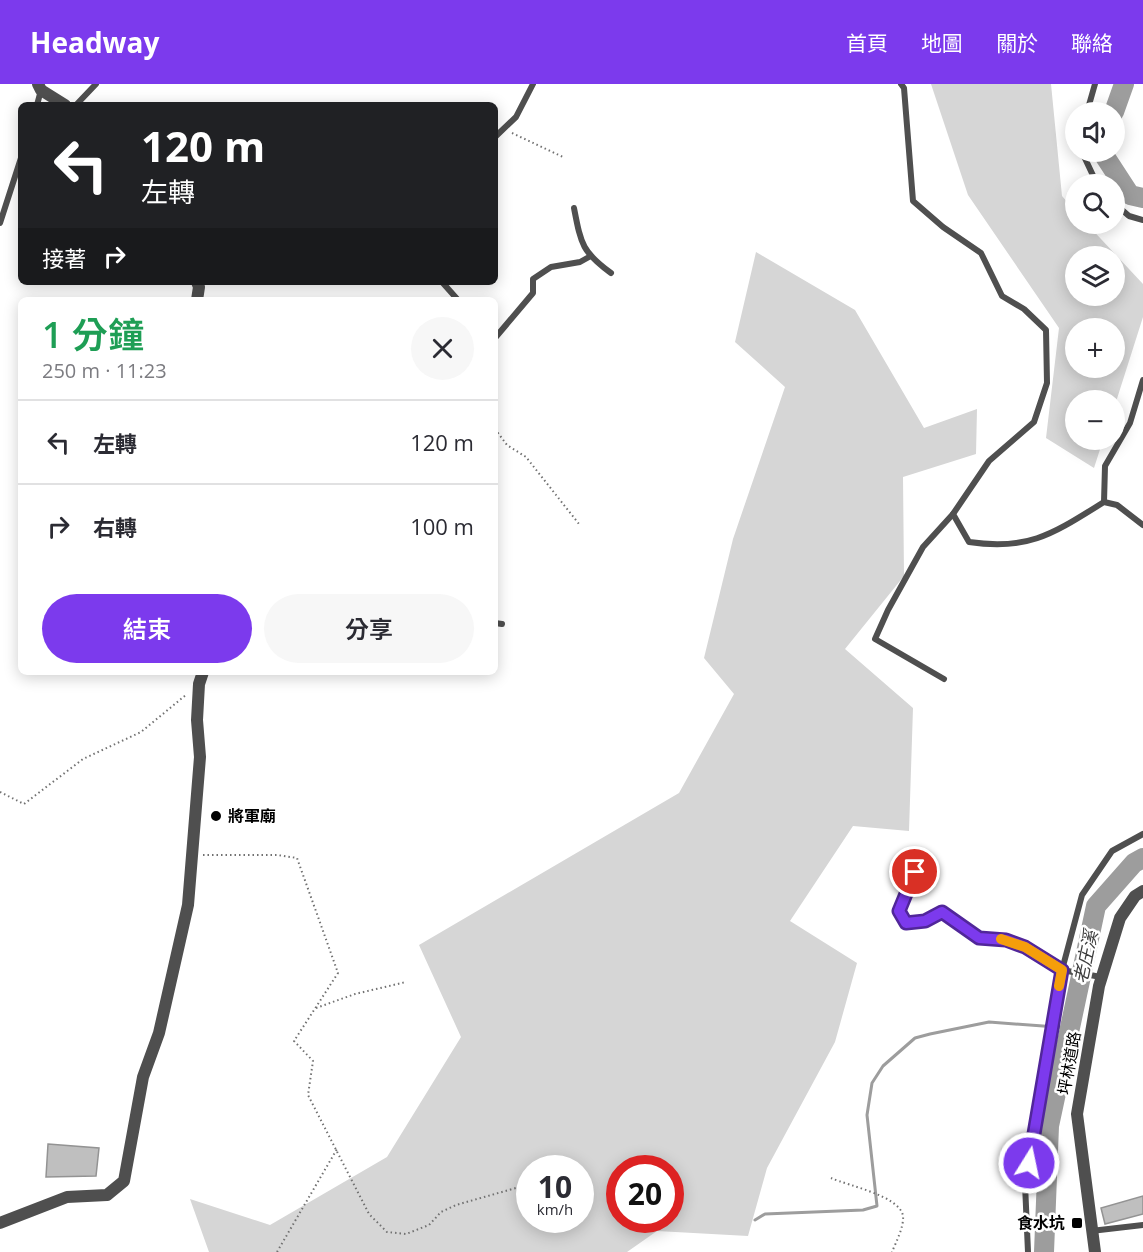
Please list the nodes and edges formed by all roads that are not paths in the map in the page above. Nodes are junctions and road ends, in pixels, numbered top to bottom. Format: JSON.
{"nodes":[{"id":1,"x":96,"y":84,"type":"edge"},
{"id":2,"x":532,"y":84,"type":"edge"},
{"id":3,"x":900,"y":84,"type":"edge"},
{"id":4,"x":1095,"y":84,"type":"edge"},
{"id":5,"x":39,"y":87,"type":"edge"},
{"id":6,"x":37,"y":102,"type":"edge"},
{"id":7,"x":62,"y":102,"type":"edge"},
{"id":8,"x":79,"y":102,"type":"edge"},
{"id":9,"x":1089,"y":102,"type":"edge"},
{"id":10,"x":498,"y":134,"type":"edge"},
{"id":11,"x":18,"y":167,"type":"edge"},
{"id":12,"x":574,"y":208,"type":"dead end"},
{"id":13,"x":1125,"y":213,"type":"edge"},
{"id":14,"x":1143,"y":220,"type":"edge"},
{"id":15,"x":0,"y":224,"type":"edge"},
{"id":16,"x":589,"y":256,"type":"junction"},
{"id":17,"x":611,"y":273,"type":"dead end"},
{"id":18,"x":445,"y":285,"type":"edge"},
{"id":19,"x":455,"y":297,"type":"edge"},
{"id":20,"x":498,"y":335,"type":"edge"},
{"id":21,"x":1143,"y":380,"type":"edge"},
{"id":22,"x":1104,"y":502,"type":"junction"},
{"id":23,"x":953,"y":514,"type":"junction"},
{"id":24,"x":1143,"y":525,"type":"edge"},
{"id":25,"x":201,"y":678,"type":"edge"},
{"id":26,"x":944,"y":679,"type":"dead end"},
{"id":27,"x":1143,"y":834,"type":"edge"},
{"id":28,"x":915,"y":872,"type":"dead end"},
{"id":29,"x":1143,"y":891,"type":"edge"},
{"id":30,"x":1062,"y":970,"type":"junction"},
{"id":31,"x":1102,"y":977,"type":"junction"},
{"id":32,"x":0,"y":1223,"type":"edge"},
{"id":33,"x":1143,"y":1225,"type":"edge"},
{"id":34,"x":1090,"y":1232,"type":"junction"},
{"id":35,"x":1028,"y":1252,"type":"edge"},
{"id":36,"x":1095,"y":1252,"type":"edge"}],
"edges":[{"from":1,"to":8,"type":"lane"},
{"from":2,"to":10,"type":"lane"},
{"from":3,"to":23,"type":"lane"},
{"from":4,"to":9,"type":"lane"},
{"from":5,"to":6,"type":"lane"},
{"from":5,"to":7,"type":"street"},
{"from":11,"to":15,"type":"lane"},
{"from":12,"to":16,"type":"lane"},
{"from":13,"to":14,"type":"lane"},
{"from":16,"to":17,"type":"lane"},
{"from":16,"to":20,"type":"lane"},
{"from":18,"to":19,"type":"lane"},
{"from":21,"to":22,"type":"lane"},
{"from":22,"to":23,"type":"lane"},
{"from":22,"to":24,"type":"lane"},
{"from":23,"to":26,"type":"lane"},
{"from":25,"to":32,"type":"street"},
{"from":27,"to":30,"type":"lane"},
{"from":28,"to":30,"type":"lane"},
{"from":29,"to":31,"type":"street","name":"坪林道路"},
{"from":30,"to":31,"type":"lane"},
{"from":30,"to":35,"type":"lane"},
{"from":31,"to":34,"type":"street","name":"坪林道路"},
{"from":33,"to":34,"type":"lane"},
{"from":34,"to":36,"type":"street","name":"坪林道路"}]}
